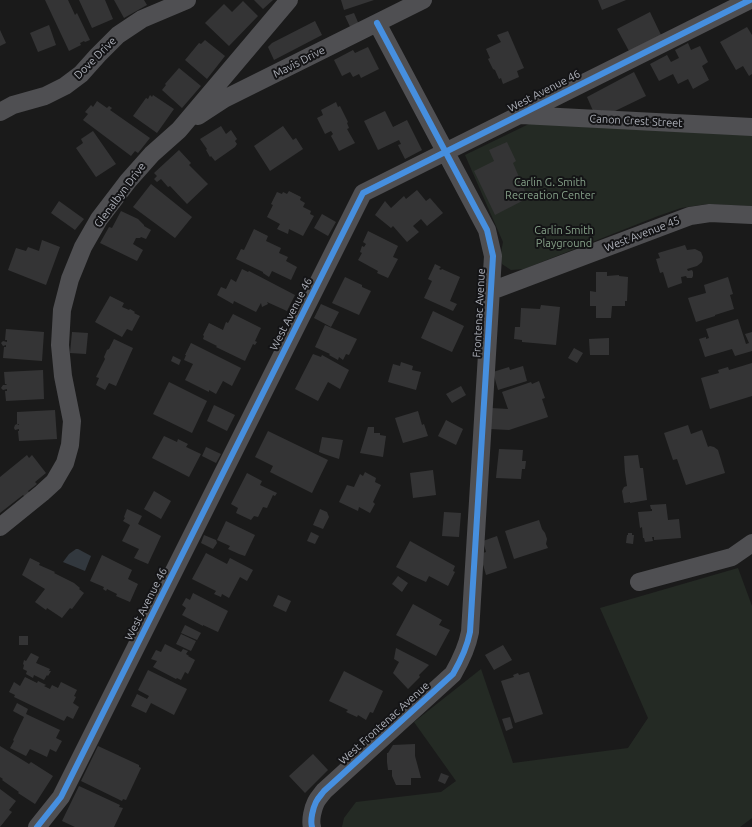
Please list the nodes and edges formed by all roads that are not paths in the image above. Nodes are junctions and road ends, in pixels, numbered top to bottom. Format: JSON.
{"nodes":[{"id":1,"x":187,"y":0,"type":"edge"},
{"id":2,"x":289,"y":0,"type":"edge"},
{"id":3,"x":423,"y":0,"type":"edge"},
{"id":4,"x":750,"y":0,"type":"edge"},
{"id":5,"x":377,"y":23,"type":"junction"},
{"id":6,"x":0,"y":112,"type":"edge"},
{"id":7,"x":519,"y":115,"type":"junction"},
{"id":8,"x":752,"y":127,"type":"edge"},
{"id":9,"x":179,"y":130,"type":"junction"},
{"id":10,"x":445,"y":152,"type":"junction"},
{"id":11,"x":752,"y":215,"type":"edge"},
{"id":12,"x":491,"y":291,"type":"junction"},
{"id":13,"x":0,"y":527,"type":"edge"},
{"id":14,"x":752,"y":543,"type":"edge"},
{"id":15,"x":639,"y":582,"type":"dead end"},
{"id":16,"x":470,"y":632,"type":"joint"},
{"id":17,"x":37,"y":827,"type":"edge"},
{"id":18,"x":312,"y":827,"type":"edge"}],
"edges":[{"from":1,"to":6,"type":"street","name":"Dove Drive"},
{"from":2,"to":9,"type":"street","name":"Glenalbyn Drive"},
{"from":3,"to":5,"type":"street","name":"Mavis Drive"},
{"from":4,"to":7,"type":"street","name":"West Avenue 46"},
{"from":5,"to":9,"type":"street","name":"Mavis Drive"},
{"from":5,"to":10,"type":"street","name":"Frontenac Avenue"},
{"from":7,"to":8,"type":"street","name":"Canon Crest Street"},
{"from":7,"to":10,"type":"street","name":"West Avenue 46"},
{"from":9,"to":13,"type":"street","name":"Glenalbyn Drive"},
{"from":10,"to":12,"type":"street","name":"Frontenac Avenue"},
{"from":10,"to":17,"type":"street","name":"West Avenue 46"},
{"from":11,"to":12,"type":"street","name":"West Avenue 45"},
{"from":12,"to":16,"type":"street","name":"Frontenac Avenue"},
{"from":14,"to":15,"type":"street"},
{"from":16,"to":18,"type":"street","name":"West Frontenac Avenue"}]}
